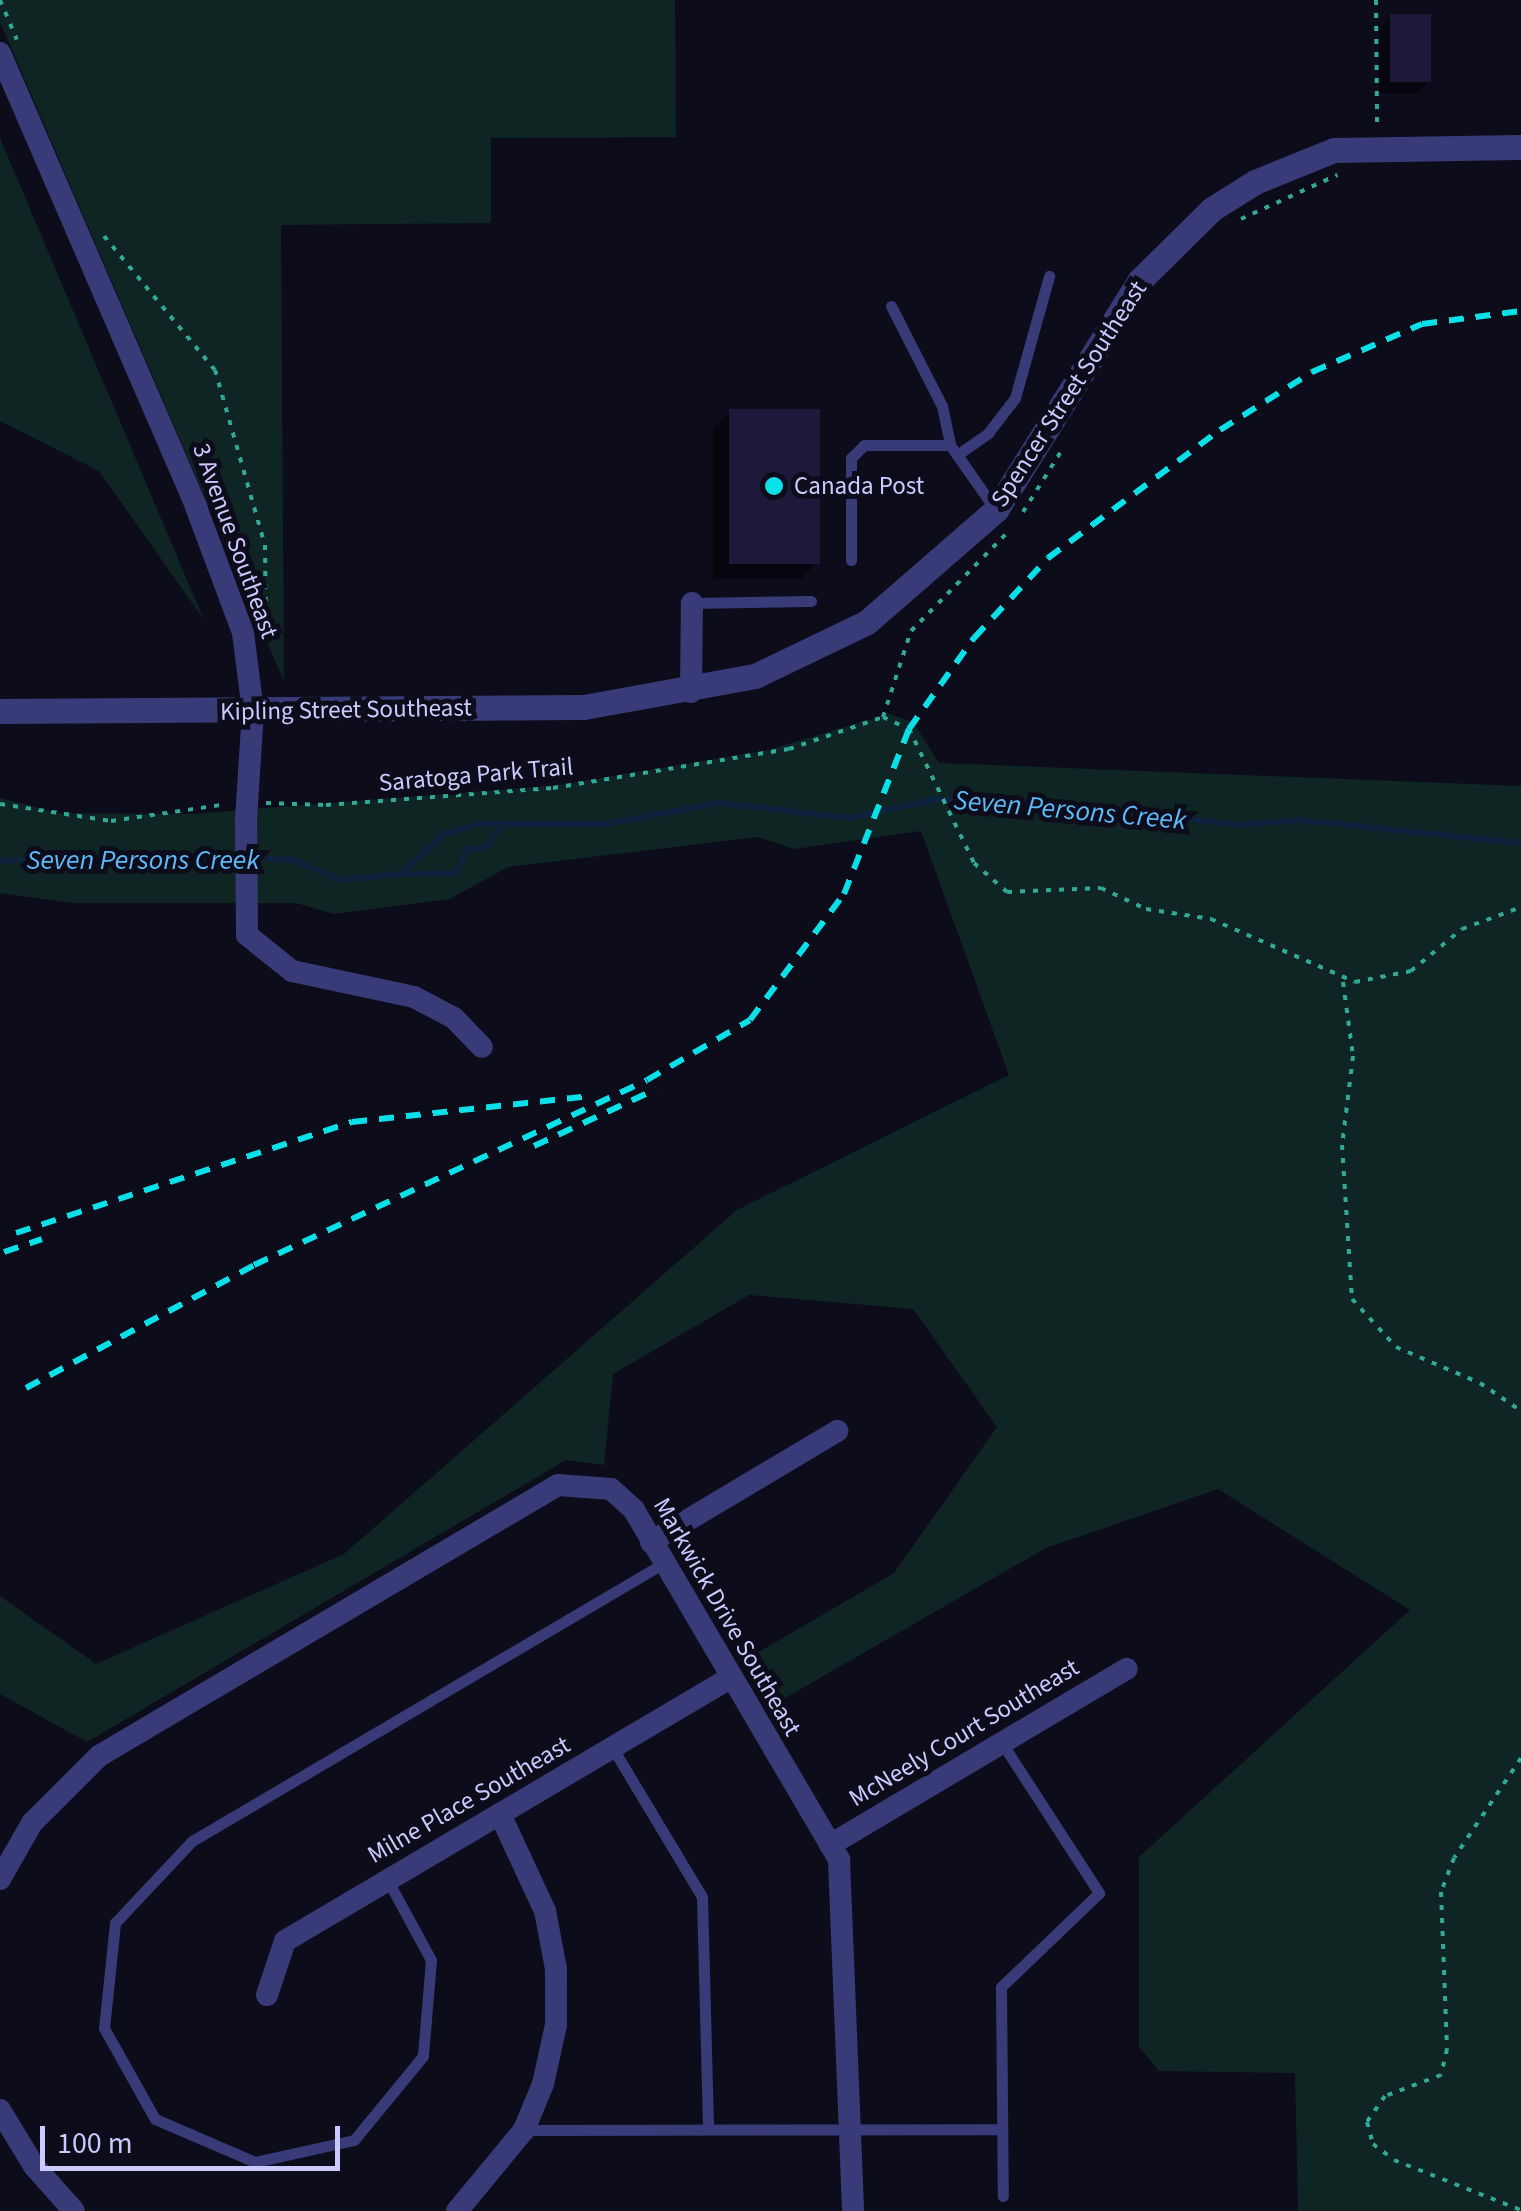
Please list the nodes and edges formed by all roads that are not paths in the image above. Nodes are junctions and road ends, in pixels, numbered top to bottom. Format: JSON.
{"nodes":[{"id":1,"x":10,"y":51,"type":"edge"},
{"id":2,"x":1521,"y":147,"type":"edge"},
{"id":3,"x":1048,"y":276,"type":"dead end"},
{"id":4,"x":892,"y":306,"type":"dead end"},
{"id":5,"x":954,"y":450,"type":"junction"},
{"id":6,"x":996,"y":510,"type":"junction"},
{"id":7,"x":851,"y":560,"type":"dead end"},
{"id":8,"x":810,"y":601,"type":"dead end"},
{"id":9,"x":692,"y":602,"type":"joint"},
{"id":10,"x":691,"y":692,"type":"junction"},
{"id":11,"x":0,"y":710,"type":"edge"},
{"id":12,"x":254,"y":711,"type":"junction"},
{"id":13,"x":482,"y":1047,"type":"dead end"},
{"id":14,"x":837,"y":1431,"type":"dead end"},
{"id":15,"x":651,"y":1542,"type":"junction"},
{"id":16,"x":664,"y":1563,"type":"junction"},
{"id":17,"x":1127,"y":1670,"type":"dead end"},
{"id":18,"x":730,"y":1678,"type":"junction"},
{"id":19,"x":1002,"y":1743,"type":"junction"},
{"id":20,"x":612,"y":1747,"type":"junction"},
{"id":21,"x":500,"y":1814,"type":"junction"},
{"id":22,"x":830,"y":1845,"type":"junction"},
{"id":23,"x":0,"y":1880,"type":"edge"},
{"id":24,"x":386,"y":1880,"type":"junction"},
{"id":25,"x":267,"y":1995,"type":"dead end"},
{"id":26,"x":0,"y":2110,"type":"edge"},
{"id":27,"x":851,"y":2127,"type":"junction"},
{"id":28,"x":708,"y":2129,"type":"junction"},
{"id":29,"x":1002,"y":2129,"type":"junction"},
{"id":30,"x":524,"y":2130,"type":"junction"},
{"id":31,"x":1002,"y":2196,"type":"dead end"},
{"id":32,"x":74,"y":2211,"type":"edge"},
{"id":33,"x":457,"y":2211,"type":"edge"},
{"id":34,"x":853,"y":2211,"type":"edge"}],
"edges":[{"from":1,"to":12,"type":"street","name":"3 Avenue Southeast"},
{"from":2,"to":6,"type":"street","name":"Spencer Street Southeast"},
{"from":3,"to":5,"type":"lane"},
{"from":4,"to":5,"type":"lane"},
{"from":5,"to":6,"type":"lane"},
{"from":5,"to":7,"type":"lane"},
{"from":6,"to":10,"type":"street","name":"Spencer Street Southeast"},
{"from":8,"to":9,"type":"lane"},
{"from":9,"to":10,"type":"street"},
{"from":10,"to":12,"type":"street","name":"Kipling Street Southeast"},
{"from":11,"to":12,"type":"street","name":"Kipling Street Southeast"},
{"from":12,"to":13,"type":"street","name":"3 Avenue Southeast"},
{"from":14,"to":15,"type":"street"},
{"from":15,"to":16,"type":"street","name":"Markwick Drive Southeast"},
{"from":15,"to":23,"type":"street","name":"Markwick Drive Southeast"},
{"from":16,"to":18,"type":"street","name":"Markwick Drive Southeast"},
{"from":16,"to":24,"type":"lane"},
{"from":17,"to":19,"type":"street","name":"McNeely Court Southeast"},
{"from":18,"to":20,"type":"street","name":"Milne Place Southeast"},
{"from":18,"to":22,"type":"street","name":"Markwick Drive Southeast"},
{"from":19,"to":22,"type":"street","name":"McNeely Court Southeast"},
{"from":19,"to":29,"type":"lane"},
{"from":20,"to":21,"type":"street","name":"Milne Place Southeast"},
{"from":20,"to":28,"type":"lane"},
{"from":21,"to":24,"type":"street","name":"Milne Place Southeast"},
{"from":21,"to":30,"type":"street"},
{"from":22,"to":27,"type":"street","name":"Markwick Drive Southeast"},
{"from":24,"to":25,"type":"street","name":"Milne Place Southeast"},
{"from":26,"to":32,"type":"street"},
{"from":27,"to":28,"type":"lane"},
{"from":27,"to":29,"type":"lane"},
{"from":27,"to":34,"type":"street","name":"Markwick Drive Southeast"},
{"from":28,"to":30,"type":"lane"},
{"from":29,"to":31,"type":"lane"},
{"from":30,"to":33,"type":"street"}]}
